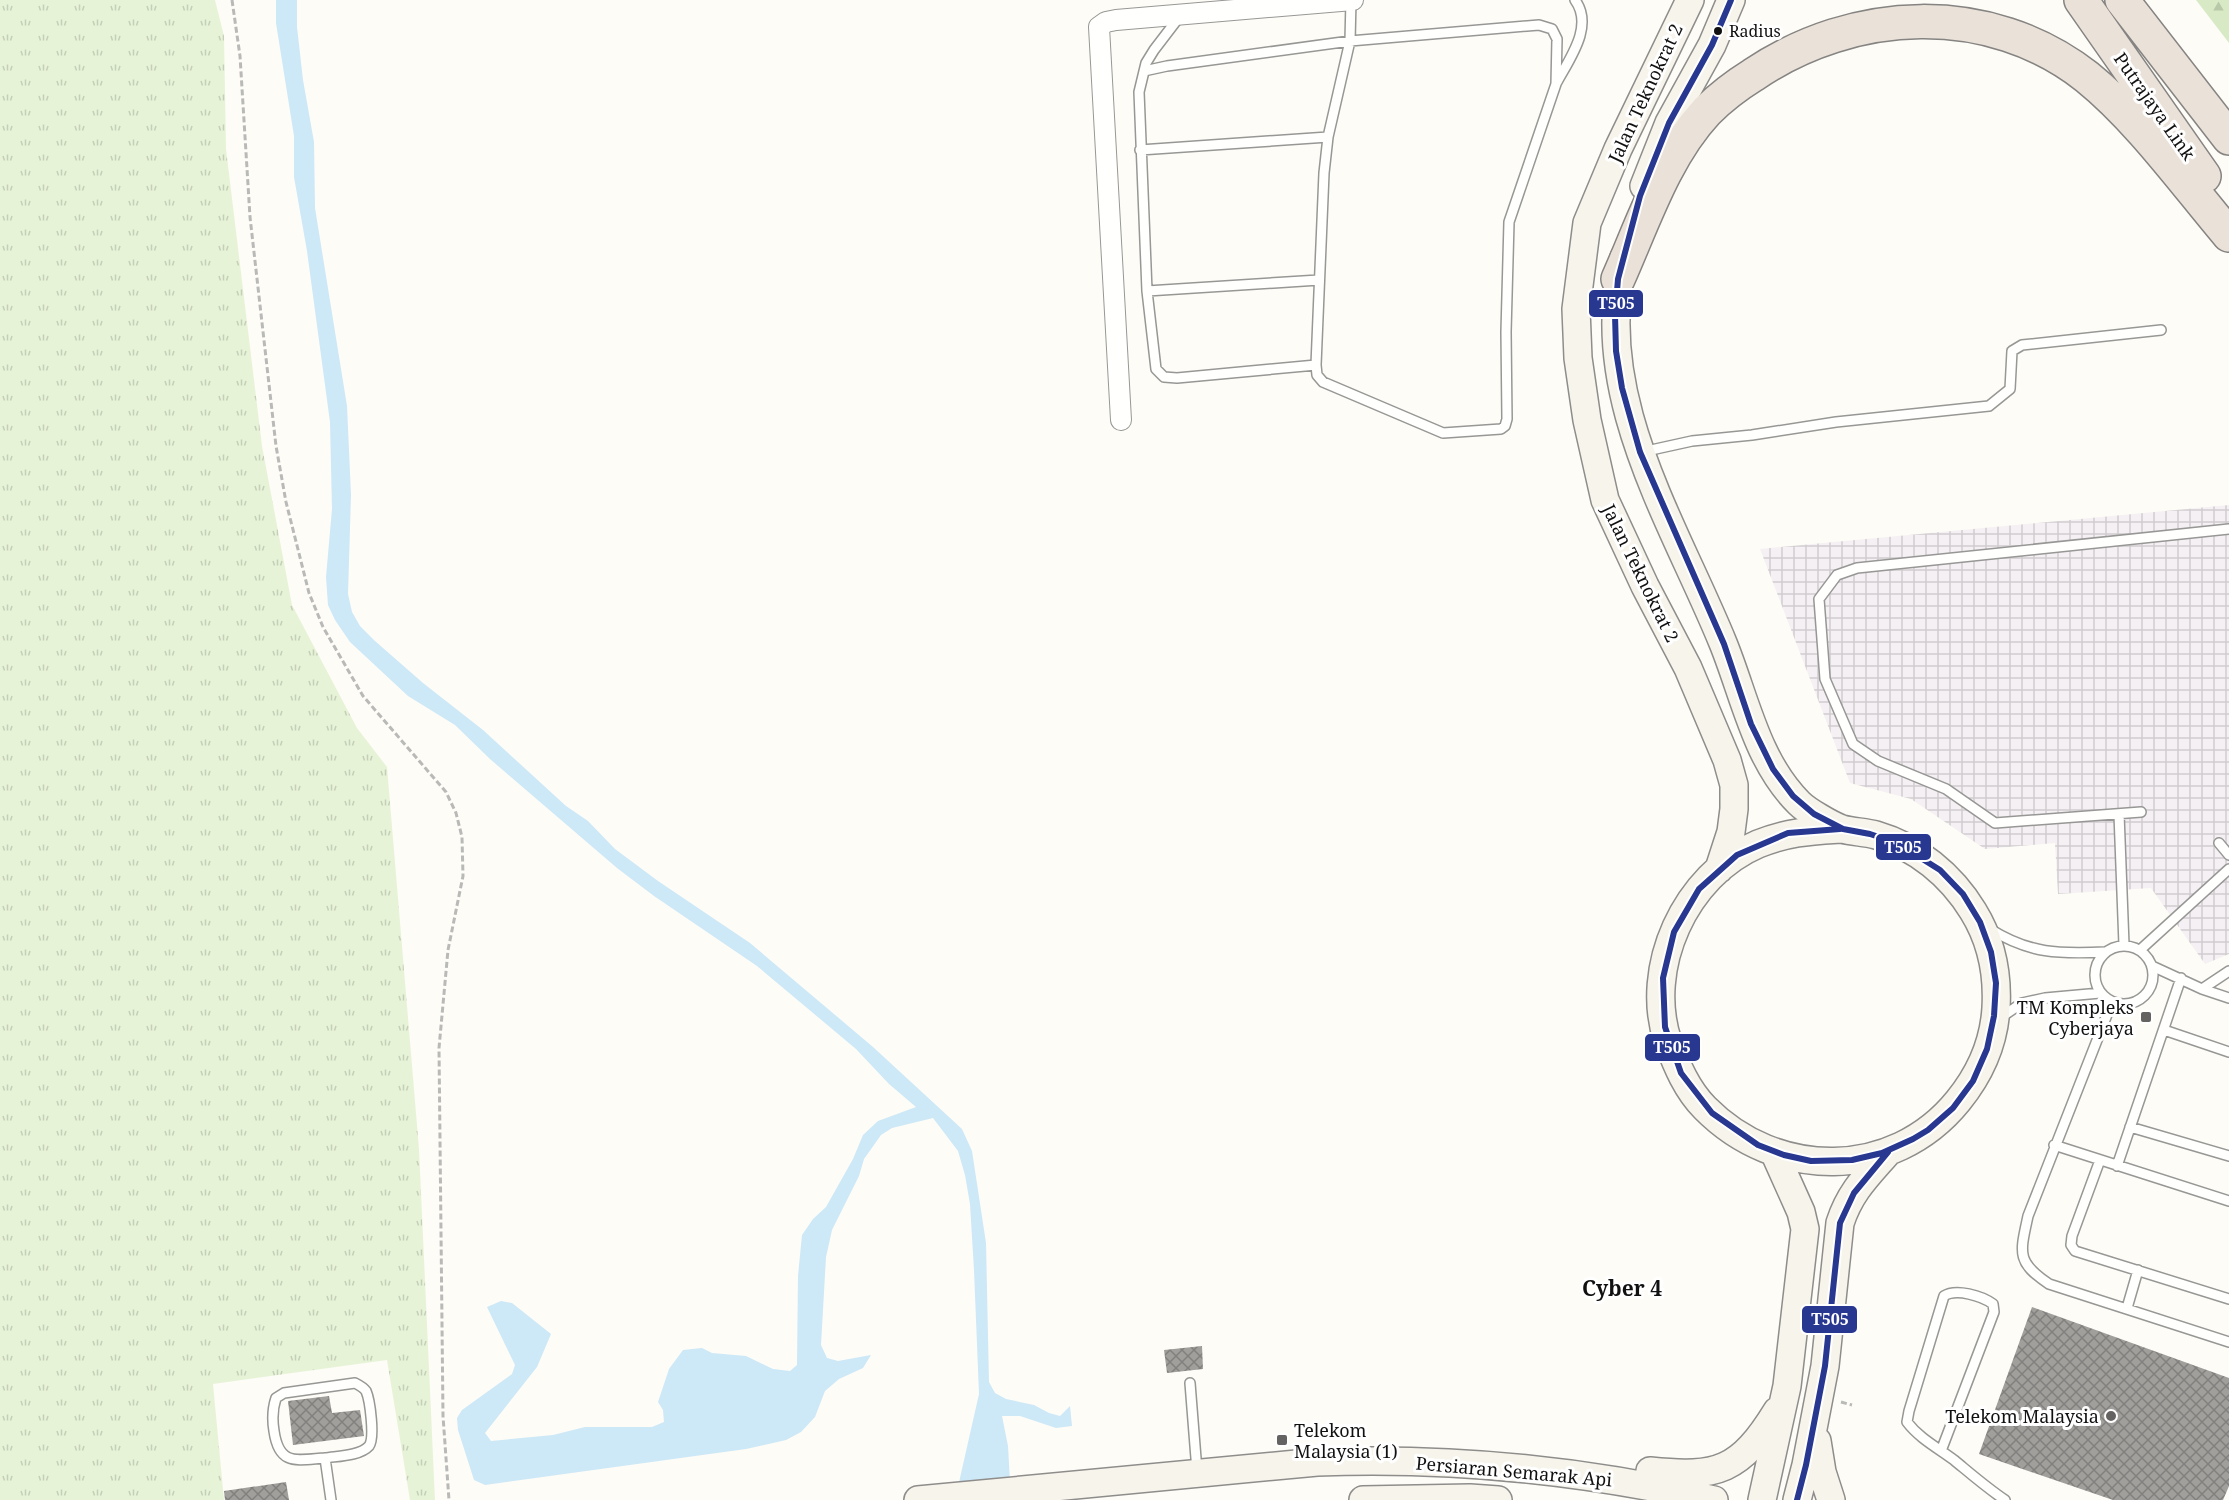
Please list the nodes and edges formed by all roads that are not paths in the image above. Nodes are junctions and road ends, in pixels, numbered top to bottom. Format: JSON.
{"nodes":[{"id":1,"x":1352,"y":0,"type":"edge"},
{"id":2,"x":1575,"y":0,"type":"edge"},
{"id":3,"x":1690,"y":0,"type":"edge"},
{"id":4,"x":1731,"y":0,"type":"edge"},
{"id":5,"x":2081,"y":0,"type":"edge"},
{"id":6,"x":2122,"y":0,"type":"edge"},
{"id":7,"x":1181,"y":15,"type":"junction"},
{"id":8,"x":1350,"y":41,"type":"junction"},
{"id":9,"x":1144,"y":71,"type":"junction"},
{"id":10,"x":1556,"y":84,"type":"junction"},
{"id":11,"x":1328,"y":137,"type":"junction"},
{"id":12,"x":2229,"y":138,"type":"edge"},
{"id":13,"x":1140,"y":150,"type":"junction"},
{"id":14,"x":2229,"y":212,"type":"edge"},
{"id":15,"x":2229,"y":235,"type":"edge"},
{"id":16,"x":1618,"y":279,"type":"junction"},
{"id":17,"x":1319,"y":280,"type":"junction"},
{"id":18,"x":1147,"y":291,"type":"junction"},
{"id":19,"x":2161,"y":330,"type":"dead end"},
{"id":20,"x":1316,"y":365,"type":"junction"},
{"id":21,"x":1121,"y":420,"type":"dead end"},
{"id":22,"x":1640,"y":452,"type":"junction"},
{"id":23,"x":2229,"y":529,"type":"edge"},
{"id":24,"x":2141,"y":812,"type":"dead end"},
{"id":25,"x":2119,"y":814,"type":"junction"},
{"id":26,"x":1840,"y":829,"type":"junction"},
{"id":27,"x":2219,"y":843,"type":"dead end"},
{"id":28,"x":2229,"y":855,"type":"edge"},
{"id":29,"x":1719,"y":869,"type":"junction"},
{"id":30,"x":2229,"y":869,"type":"edge"},
{"id":31,"x":1981,"y":923,"type":"junction"},
{"id":32,"x":2124,"y":945,"type":"junction"},
{"id":33,"x":2140,"y":950,"type":"junction"},
{"id":34,"x":2105,"y":952,"type":"junction"},
{"id":35,"x":2152,"y":966,"type":"junction"},
{"id":36,"x":2229,"y":971,"type":"edge"},
{"id":37,"x":2181,"y":978,"type":"junction"},
{"id":38,"x":2202,"y":989,"type":"junction"},
{"id":39,"x":2100,"y":993,"type":"junction"},
{"id":40,"x":2229,"y":998,"type":"edge"},
{"id":41,"x":2112,"y":1002,"type":"junction"},
{"id":42,"x":1995,"y":1022,"type":"junction"},
{"id":43,"x":2164,"y":1030,"type":"junction"},
{"id":44,"x":2229,"y":1052,"type":"edge"},
{"id":45,"x":2130,"y":1127,"type":"junction"},
{"id":46,"x":2055,"y":1145,"type":"junction"},
{"id":47,"x":1888,"y":1152,"type":"junction"},
{"id":48,"x":1775,"y":1154,"type":"junction"},
{"id":49,"x":2229,"y":1156,"type":"edge"},
{"id":50,"x":2100,"y":1160,"type":"junction"},
{"id":51,"x":2117,"y":1166,"type":"junction"},
{"id":52,"x":2229,"y":1201,"type":"edge"},
{"id":53,"x":2138,"y":1270,"type":"junction"},
{"id":54,"x":2229,"y":1299,"type":"edge"},
{"id":55,"x":2127,"y":1308,"type":"junction"},
{"id":56,"x":2229,"y":1341,"type":"edge"},
{"id":57,"x":1190,"y":1383,"type":"dead end"},
{"id":58,"x":1784,"y":1400,"type":"junction"},
{"id":59,"x":1817,"y":1410,"type":"junction"},
{"id":60,"x":1941,"y":1451,"type":"junction"},
{"id":61,"x":325,"y":1458,"type":"junction"},
{"id":62,"x":1559,"y":1472,"type":"junction"},
{"id":63,"x":1197,"y":1473,"type":"junction"},
{"id":64,"x":926,"y":1499,"type":"edge"},
{"id":65,"x":331,"y":1500,"type":"edge"},
{"id":66,"x":918,"y":1500,"type":"edge"},
{"id":67,"x":1364,"y":1500,"type":"edge"},
{"id":68,"x":1498,"y":1500,"type":"edge"},
{"id":69,"x":1714,"y":1500,"type":"edge"},
{"id":70,"x":1762,"y":1500,"type":"edge"},
{"id":71,"x":1797,"y":1500,"type":"edge"},
{"id":72,"x":1831,"y":1500,"type":"edge"},
{"id":73,"x":2005,"y":1500,"type":"edge"}],
"edges":[{"from":1,"to":7,"type":"street"},
{"from":1,"to":8,"type":"lane"},
{"from":2,"to":10,"type":"lane"},
{"from":3,"to":29,"type":"main road","name":"Jalan Teknokrat 2"},
{"from":4,"to":16,"type":"main road","name":"Jalan Teknokrat 2"},
{"from":5,"to":14,"type":"highway","name":"Putrajaya Link"},
{"from":6,"to":12,"type":"highway","name":"Putrajaya Link"},
{"from":7,"to":9,"type":"lane"},
{"from":7,"to":21,"type":"street"},
{"from":8,"to":9,"type":"lane"},
{"from":8,"to":10,"type":"lane"},
{"from":8,"to":11,"type":"lane"},
{"from":9,"to":13,"type":"lane"},
{"from":10,"to":20,"type":"lane"},
{"from":11,"to":13,"type":"lane"},
{"from":11,"to":17,"type":"lane"},
{"from":13,"to":18,"type":"lane"},
{"from":15,"to":16,"type":"highway"},
{"from":16,"to":22,"type":"main road","name":"Jalan Teknokrat 2"},
{"from":17,"to":18,"type":"lane"},
{"from":17,"to":20,"type":"lane"},
{"from":18,"to":20,"type":"lane"},
{"from":19,"to":22,"type":"lane"},
{"from":22,"to":26,"type":"main road","name":"Jalan Teknokrat 2"},
{"from":23,"to":25,"type":"lane"},
{"from":24,"to":25,"type":"lane"},
{"from":25,"to":32,"type":"lane"},
{"from":26,"to":29,"type":"main road"},
{"from":26,"to":31,"type":"main road"},
{"from":27,"to":28,"type":"lane"},
{"from":29,"to":48,"type":"main road"},
{"from":30,"to":33,"type":"lane"},
{"from":31,"to":34,"type":"lane"},
{"from":31,"to":42,"type":"main road"},
{"from":32,"to":33,"type":"lane"},
{"from":32,"to":34,"type":"lane"},
{"from":33,"to":35,"type":"lane"},
{"from":34,"to":39,"type":"lane"},
{"from":35,"to":37,"type":"lane"},
{"from":35,"to":41,"type":"lane"},
{"from":36,"to":38,"type":"lane"},
{"from":37,"to":38,"type":"lane"},
{"from":37,"to":43,"type":"lane"},
{"from":38,"to":40,"type":"lane"},
{"from":39,"to":41,"type":"lane"},
{"from":39,"to":42,"type":"lane"},
{"from":41,"to":46,"type":"lane"},
{"from":42,"to":47,"type":"main road"},
{"from":43,"to":44,"type":"lane"},
{"from":43,"to":45,"type":"lane"},
{"from":45,"to":49,"type":"lane"},
{"from":45,"to":51,"type":"lane"},
{"from":46,"to":50,"type":"lane"},
{"from":46,"to":55,"type":"lane"},
{"from":47,"to":48,"type":"main road"},
{"from":47,"to":59,"type":"main road"},
{"from":48,"to":58,"type":"main road"},
{"from":50,"to":51,"type":"lane"},
{"from":50,"to":53,"type":"lane"},
{"from":51,"to":52,"type":"lane"},
{"from":53,"to":54,"type":"lane"},
{"from":53,"to":55,"type":"lane"},
{"from":55,"to":56,"type":"lane"},
{"from":57,"to":63,"type":"lane"},
{"from":58,"to":62,"type":"main road"},
{"from":58,"to":70,"type":"main road"},
{"from":59,"to":71,"type":"main road"},
{"from":59,"to":72,"type":"main road"},
{"from":60,"to":60,"type":"lane"},
{"from":60,"to":73,"type":"lane"},
{"from":61,"to":61,"type":"lane"},
{"from":61,"to":65,"type":"lane"},
{"from":62,"to":63,"type":"main road","name":"Persiaran Semarak Api"},
{"from":62,"to":69,"type":"main road","name":"Persiaran Semarak Api"},
{"from":63,"to":64,"type":"main road","name":"Persiaran Semarak Api"},
{"from":64,"to":66,"type":"main road","name":"Persiaran Semarak Api"},
{"from":67,"to":68,"type":"main road","name":"Persiaran Semarak Api"}]}
